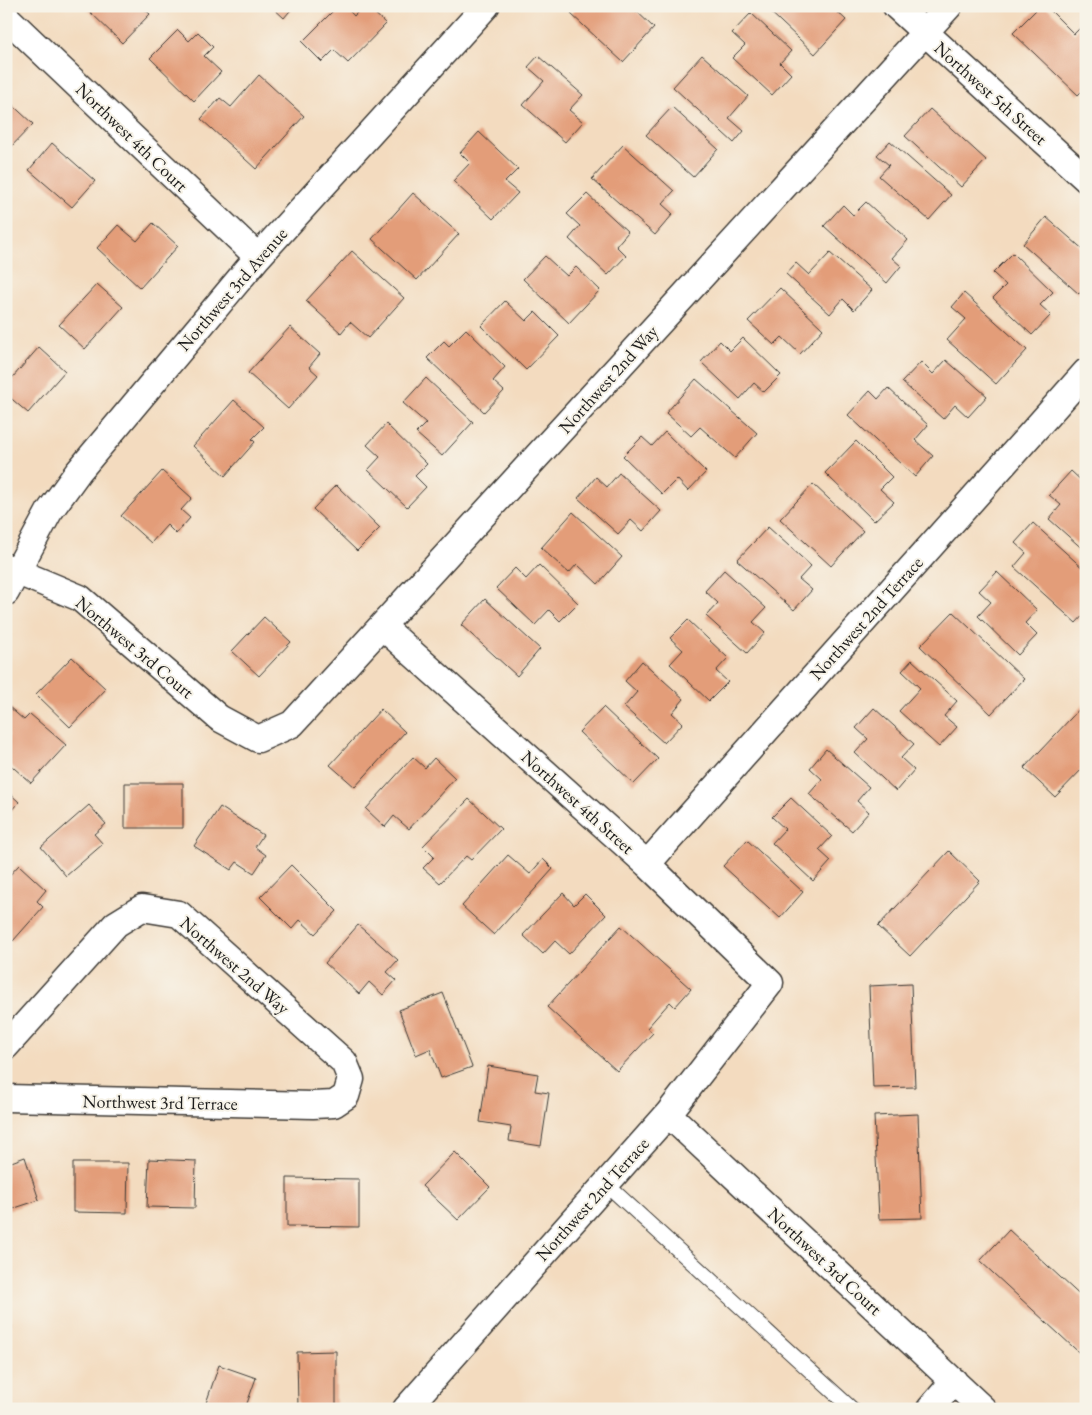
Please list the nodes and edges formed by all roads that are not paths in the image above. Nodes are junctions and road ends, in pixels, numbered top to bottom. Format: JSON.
{"nodes":[{"id":1,"x":896,"y":6,"type":"edge"},
{"id":2,"x":949,"y":6,"type":"edge"},
{"id":3,"x":481,"y":8,"type":"edge"},
{"id":4,"x":6,"y":17,"type":"edge"},
{"id":5,"x":925,"y":33,"type":"junction"},
{"id":6,"x":1086,"y":179,"type":"edge"},
{"id":7,"x":258,"y":257,"type":"junction"},
{"id":8,"x":1086,"y":372,"type":"edge"},
{"id":9,"x":10,"y":577,"type":"edge"},
{"id":10,"x":382,"y":626,"type":"junction"},
{"id":11,"x":258,"y":739,"type":"joint"},
{"id":12,"x":647,"y":864,"type":"junction"},
{"id":13,"x":770,"y":984,"type":"joint"},
{"id":14,"x":6,"y":1046,"type":"edge"},
{"id":15,"x":6,"y":1098,"type":"edge"},
{"id":16,"x":313,"y":1106,"type":"joint"},
{"id":17,"x":668,"y":1114,"type":"junction"},
{"id":18,"x":606,"y":1184,"type":"junction"},
{"id":19,"x":954,"y":1381,"type":"junction"},
{"id":20,"x":843,"y":1406,"type":"edge"},
{"id":21,"x":406,"y":1409,"type":"edge"},
{"id":22,"x":930,"y":1409,"type":"edge"},
{"id":23,"x":983,"y":1409,"type":"edge"}],
"edges":[{"from":1,"to":5,"type":"street","name":"Northwest 5th Street"},
{"from":2,"to":5,"type":"street","name":"Northwest 2nd Way"},
{"from":3,"to":7,"type":"street","name":"Northwest 3rd Avenue"},
{"from":4,"to":7,"type":"street","name":"Northwest 4th Court"},
{"from":5,"to":6,"type":"street","name":"Northwest 5th Street"},
{"from":5,"to":10,"type":"street","name":"Northwest 2nd Way"},
{"from":7,"to":9,"type":"street","name":"Northwest 3rd Avenue"},
{"from":8,"to":12,"type":"street","name":"Northwest 2nd Terrace"},
{"from":9,"to":11,"type":"street","name":"Northwest 3rd Court"},
{"from":10,"to":11,"type":"street","name":"Northwest 2nd Way"},
{"from":10,"to":12,"type":"street","name":"Northwest 4th Street"},
{"from":12,"to":13,"type":"street","name":"Northwest 4th Street"},
{"from":13,"to":17,"type":"street","name":"Northwest 2nd Terrace"},
{"from":14,"to":16,"type":"street","name":"Northwest 2nd Way"},
{"from":15,"to":16,"type":"street","name":"Northwest 3rd Terrace"},
{"from":17,"to":18,"type":"street","name":"Northwest 2nd Terrace"},
{"from":17,"to":19,"type":"street","name":"Northwest 3rd Court"},
{"from":18,"to":20,"type":"lane"},
{"from":18,"to":21,"type":"street","name":"Northwest 2nd Terrace"},
{"from":19,"to":22,"type":"street"},
{"from":19,"to":23,"type":"street","name":"Northwest 3rd Court"}]}
